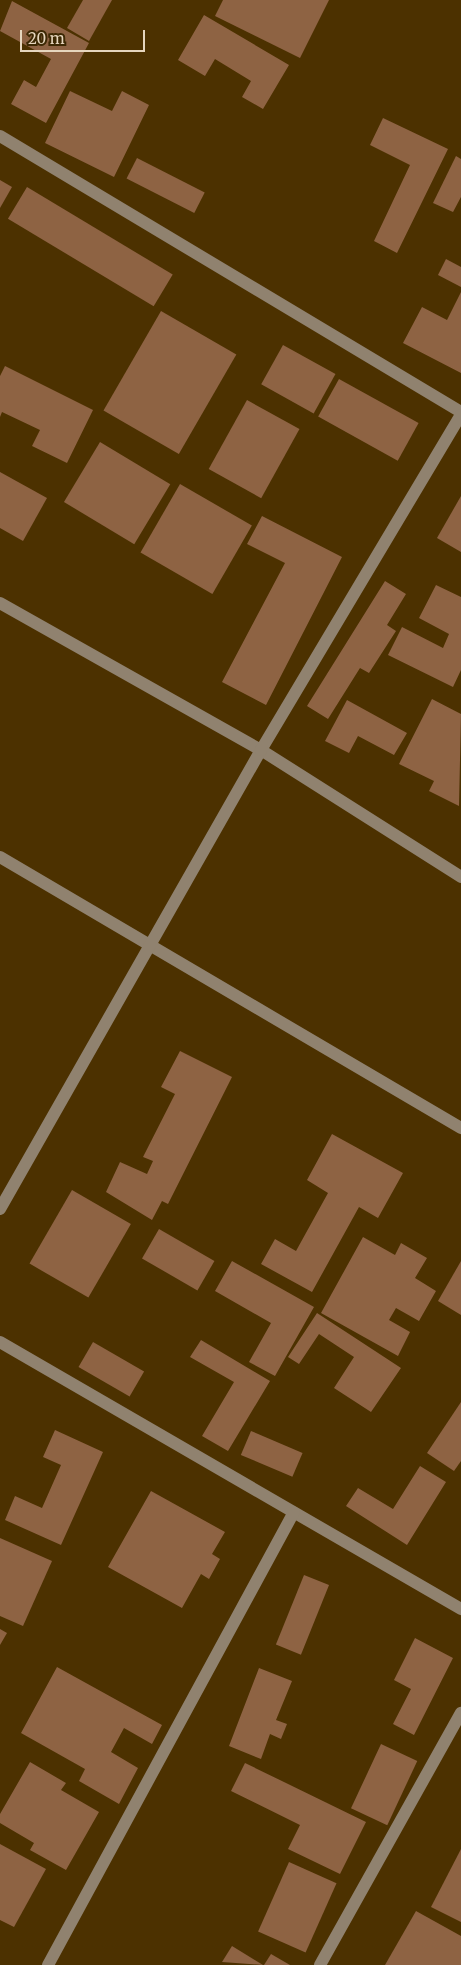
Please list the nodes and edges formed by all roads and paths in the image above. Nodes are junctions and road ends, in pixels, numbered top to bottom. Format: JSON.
{"nodes":[{"id":1,"x":0,"y":136,"type":"edge"},
{"id":2,"x":461,"y":413,"type":"edge"},
{"id":3,"x":0,"y":603,"type":"edge"},
{"id":4,"x":261,"y":750,"type":"junction"},
{"id":5,"x":0,"y":858,"type":"edge"},
{"id":6,"x":461,"y":877,"type":"edge"},
{"id":7,"x":152,"y":946,"type":"junction"},
{"id":8,"x":461,"y":1128,"type":"edge"},
{"id":9,"x":0,"y":1209,"type":"edge"},
{"id":10,"x":0,"y":1342,"type":"edge"},
{"id":11,"x":294,"y":1512,"type":"junction"},
{"id":12,"x":461,"y":1608,"type":"edge"},
{"id":13,"x":461,"y":1712,"type":"edge"},
{"id":14,"x":48,"y":1965,"type":"edge"},
{"id":15,"x":320,"y":1965,"type":"edge"}],
"edges":[{"from":1,"to":2,"type":"street"},
{"from":2,"to":4,"type":"street"},
{"from":3,"to":4,"type":"street"},
{"from":4,"to":6,"type":"street"},
{"from":4,"to":7,"type":"street"},
{"from":5,"to":7,"type":"street"},
{"from":7,"to":8,"type":"street"},
{"from":7,"to":9,"type":"street"},
{"from":10,"to":11,"type":"street"},
{"from":11,"to":12,"type":"street"},
{"from":11,"to":14,"type":"street"},
{"from":13,"to":15,"type":"street"}]}
